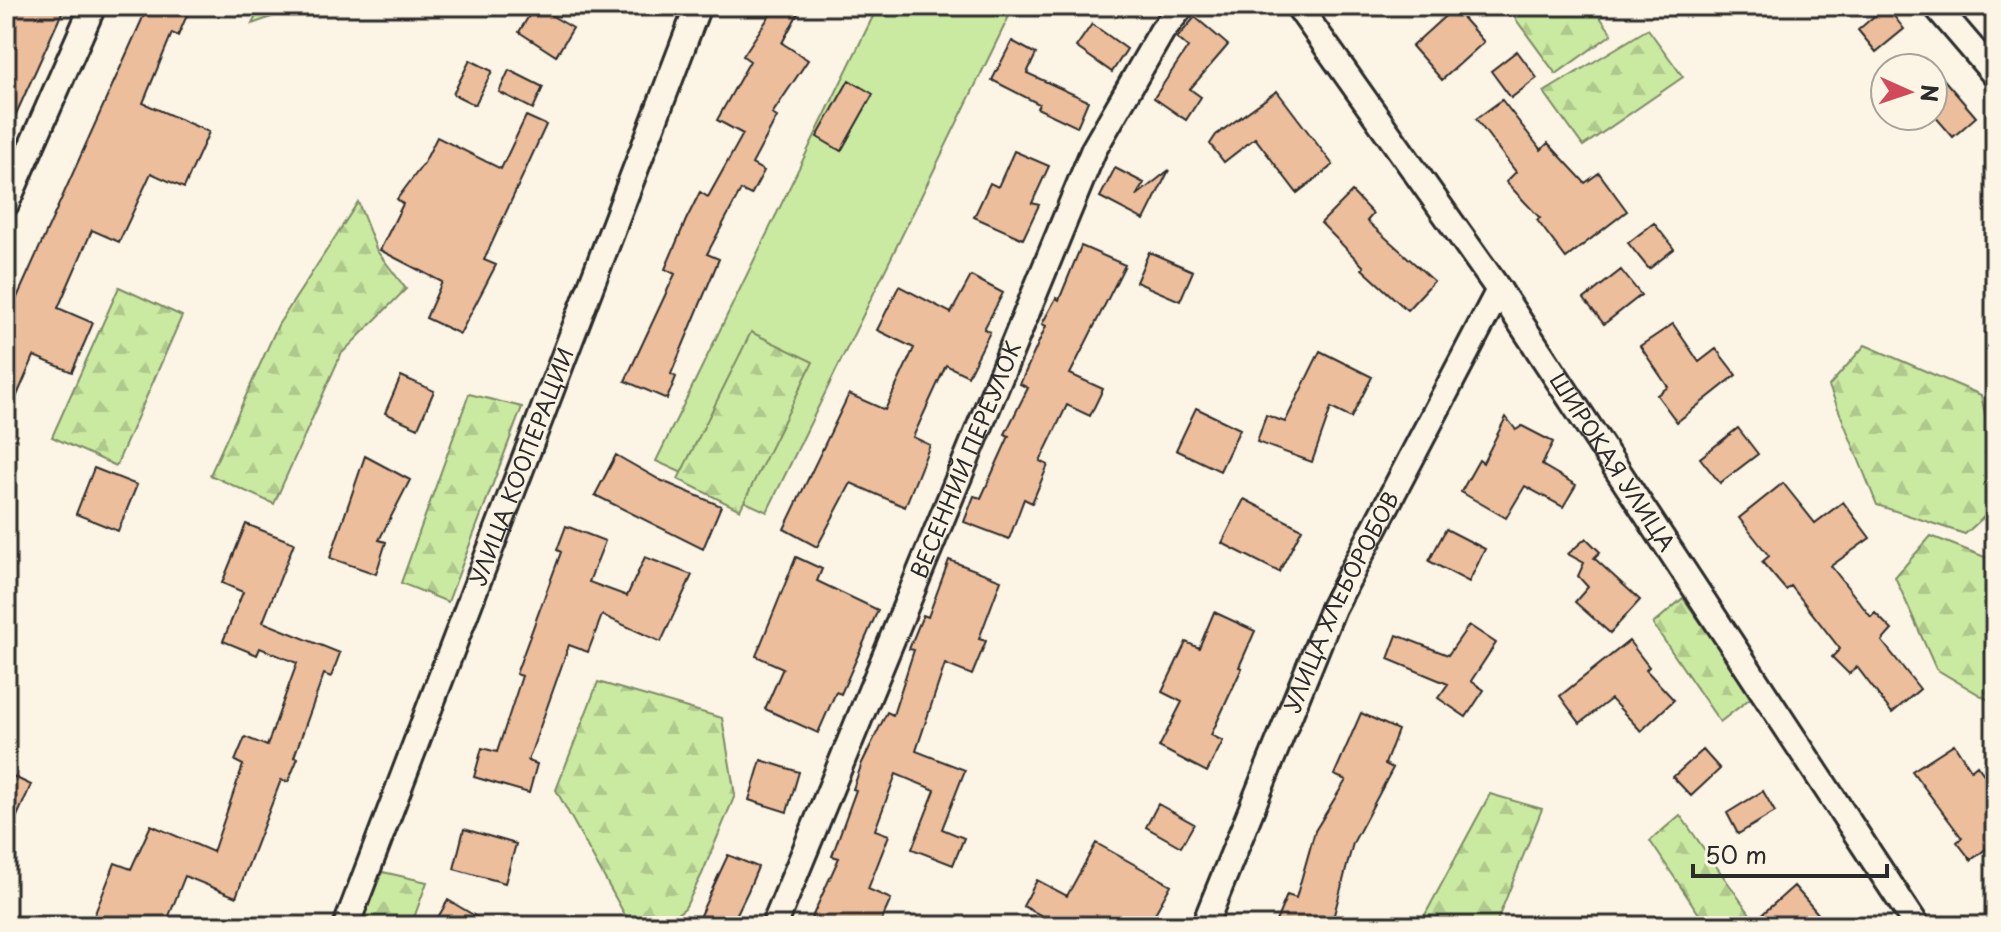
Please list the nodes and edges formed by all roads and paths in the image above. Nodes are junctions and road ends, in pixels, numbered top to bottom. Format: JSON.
{"nodes":[{"id":1,"x":93,"y":6,"type":"edge"},
{"id":2,"x":698,"y":6,"type":"edge"},
{"id":3,"x":1182,"y":6,"type":"edge"},
{"id":4,"x":1298,"y":6,"type":"edge"},
{"id":5,"x":1936,"y":6,"type":"edge"},
{"id":6,"x":1995,"y":75,"type":"edge"},
{"id":7,"x":6,"y":204,"type":"edge"},
{"id":8,"x":1499,"y":290,"type":"junction"},
{"id":9,"x":346,"y":926,"type":"edge"},
{"id":10,"x":774,"y":926,"type":"edge"},
{"id":11,"x":1204,"y":926,"type":"edge"},
{"id":12,"x":1917,"y":926,"type":"edge"}],
"edges":[{"from":1,"to":7,"type":"street"},
{"from":2,"to":9,"type":"street","name":"УЛИЦА КООПЕРАЦИИ"},
{"from":3,"to":10,"type":"street","name":"ВЕСЕННИЙ ПЕРЕУЛОК"},
{"from":4,"to":8,"type":"street","name":"ШИРОКАЯ УЛИЦА"},
{"from":5,"to":6,"type":"street"},
{"from":8,"to":11,"type":"street","name":"УЛИЦА ХЛЕБОРОБОВ"},
{"from":8,"to":12,"type":"street","name":"ШИРОКАЯ УЛИЦА"}]}
